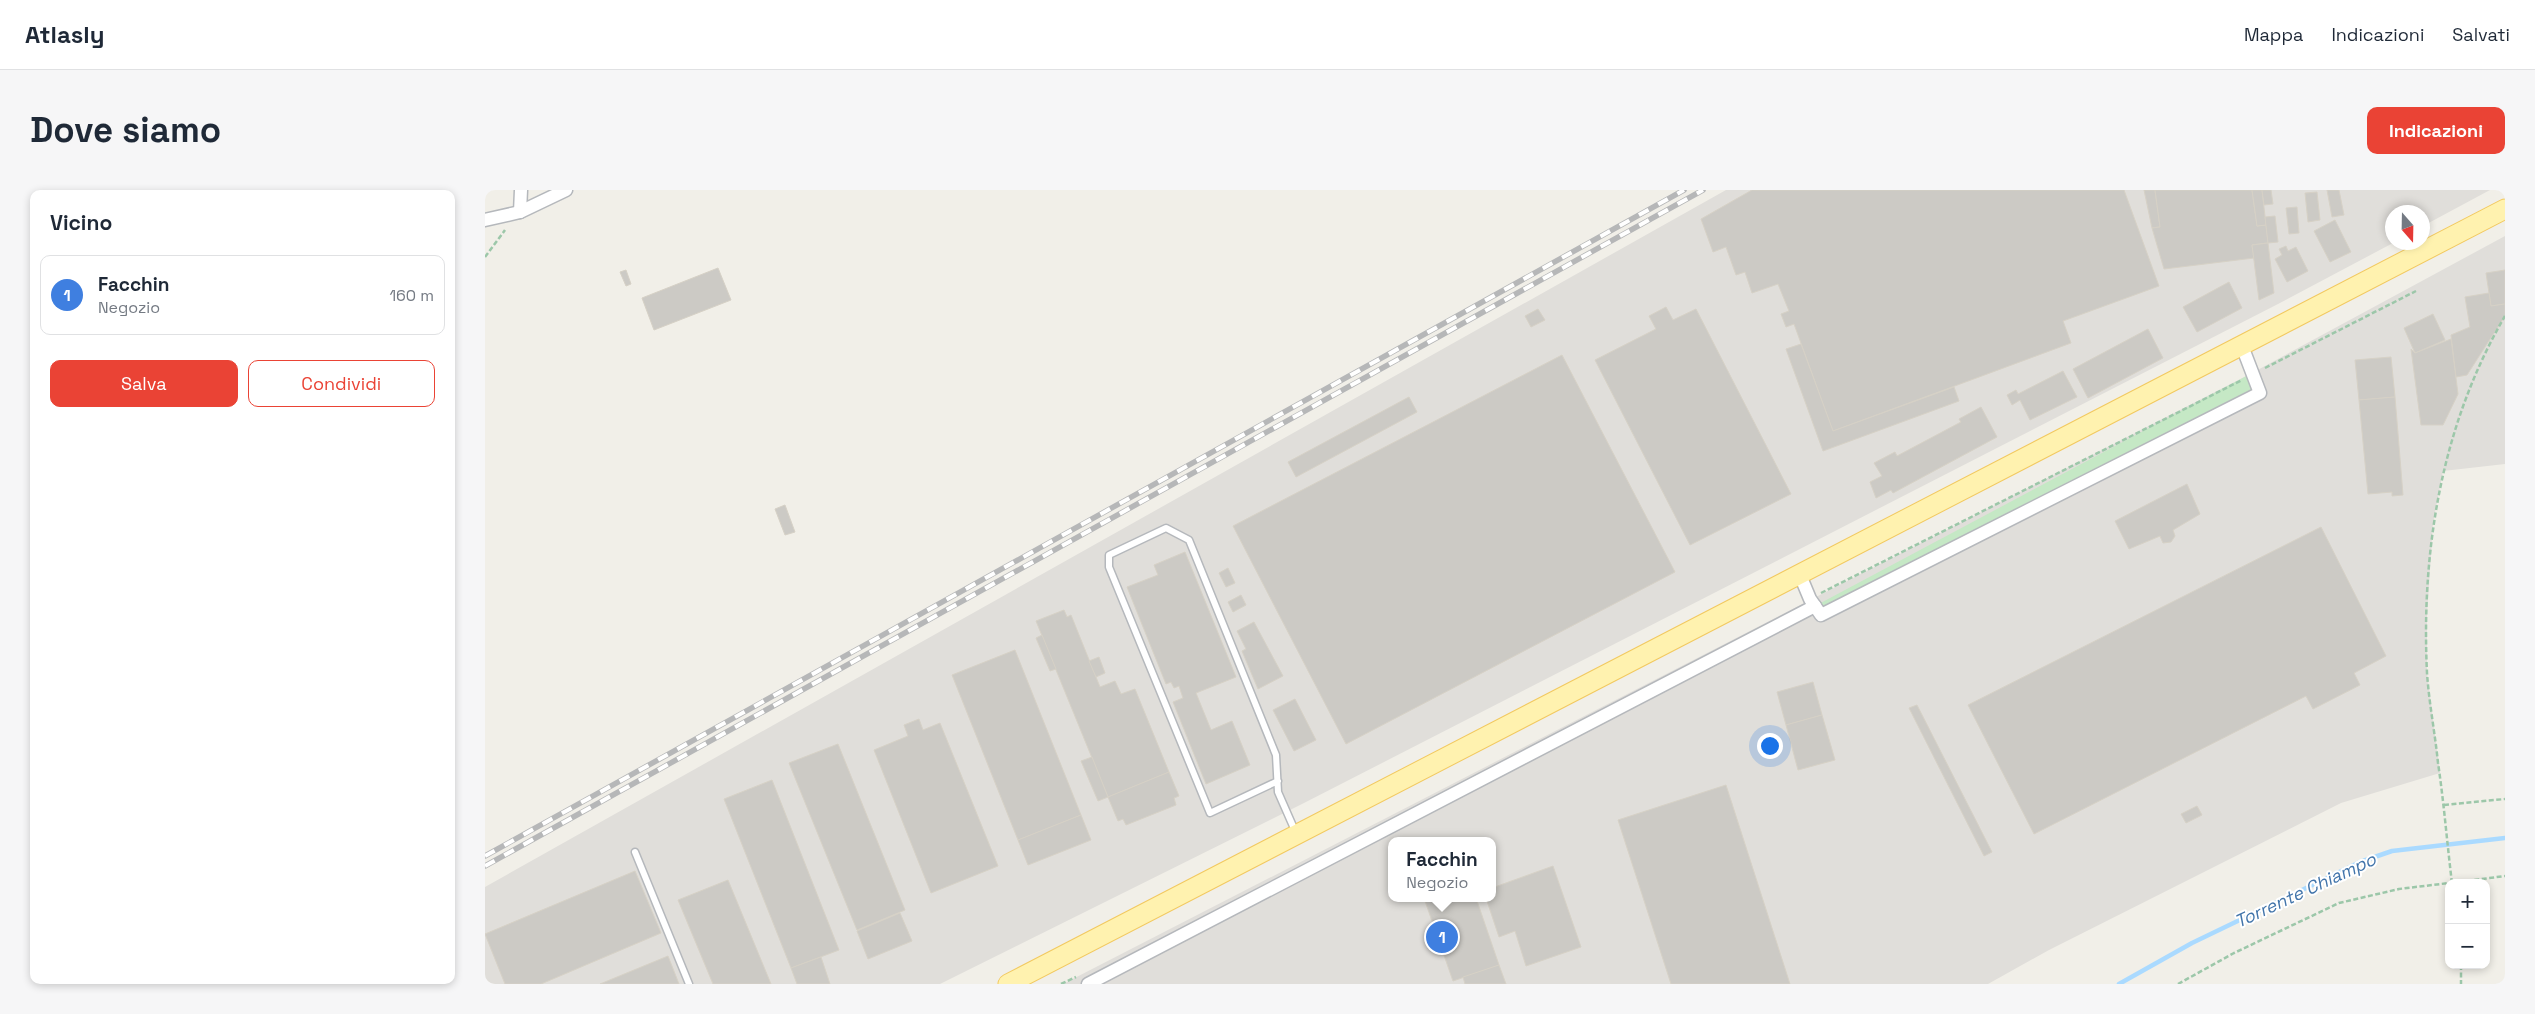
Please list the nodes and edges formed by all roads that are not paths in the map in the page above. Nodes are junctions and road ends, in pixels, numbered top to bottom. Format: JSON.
{"nodes":[{"id":1,"x":521,"y":190,"type":"edge"},
{"id":2,"x":566,"y":190,"type":"edge"},
{"id":3,"x":2505,"y":209,"type":"edge"},
{"id":4,"x":520,"y":212,"type":"junction"},
{"id":5,"x":485,"y":220,"type":"edge"},
{"id":6,"x":2242,"y":346,"type":"junction"},
{"id":7,"x":1800,"y":575,"type":"junction"},
{"id":8,"x":1815,"y":606,"type":"junction"},
{"id":9,"x":1277,"y":782,"type":"junction"},
{"id":10,"x":1297,"y":835,"type":"junction"},
{"id":11,"x":635,"y":852,"type":"dead end"},
{"id":12,"x":689,"y":984,"type":"edge"},
{"id":13,"x":1008,"y":984,"type":"edge"},
{"id":14,"x":1088,"y":984,"type":"edge"}],
"edges":[{"from":1,"to":4,"type":"street"},
{"from":2,"to":4,"type":"street"},
{"from":3,"to":6,"type":"main road"},
{"from":4,"to":5,"type":"street"},
{"from":6,"to":7,"type":"main road"},
{"from":6,"to":8,"type":"street"},
{"from":7,"to":8,"type":"street"},
{"from":7,"to":10,"type":"main road"},
{"from":8,"to":14,"type":"street"},
{"from":9,"to":9,"type":"lane"},
{"from":9,"to":10,"type":"lane"},
{"from":10,"to":13,"type":"main road"},
{"from":11,"to":12,"type":"lane"}]}
